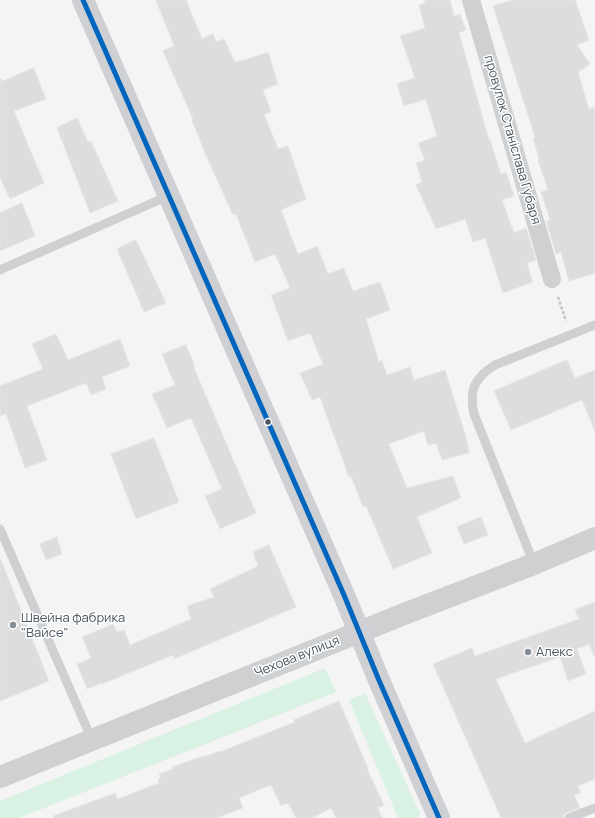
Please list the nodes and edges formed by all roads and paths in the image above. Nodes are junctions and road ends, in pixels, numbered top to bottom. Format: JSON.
{"nodes":[{"id":1,"x":83,"y":0,"type":"edge"},
{"id":2,"x":471,"y":0,"type":"edge"},
{"id":3,"x":168,"y":196,"type":"junction"},
{"id":4,"x":0,"y":270,"type":"edge"},
{"id":5,"x":552,"y":279,"type":"joint"},
{"id":6,"x":595,"y":325,"type":"edge"},
{"id":7,"x":570,"y":335,"type":"junction"},
{"id":8,"x":0,"y":529,"type":"edge"},
{"id":9,"x":595,"y":538,"type":"edge"},
{"id":10,"x":534,"y":564,"type":"junction"},
{"id":11,"x":359,"y":632,"type":"junction"},
{"id":12,"x":92,"y":740,"type":"junction"},
{"id":13,"x":0,"y":777,"type":"edge"},
{"id":14,"x":595,"y":808,"type":"edge"},
{"id":15,"x":439,"y":818,"type":"edge"},
{"id":16,"x":568,"y":818,"type":"edge"}],
"edges":[{"from":1,"to":3,"type":"main road"},
{"from":2,"to":5,"type":"street","name":"провулок Станіслава Губаря"},
{"from":3,"to":4,"type":"lane"},
{"from":3,"to":11,"type":"main road"},
{"from":5,"to":7,"type":"path"},
{"from":6,"to":7,"type":"lane"},
{"from":7,"to":10,"type":"lane"},
{"from":8,"to":12,"type":"lane"},
{"from":9,"to":10,"type":"street","name":"Чехова вулиця"},
{"from":10,"to":11,"type":"street","name":"Чехова вулиця"},
{"from":11,"to":12,"type":"street","name":"Чехова вулиця"},
{"from":11,"to":15,"type":"main road"},
{"from":12,"to":13,"type":"street","name":"Чехова вулиця"},
{"from":14,"to":16,"type":"lane"}]}
